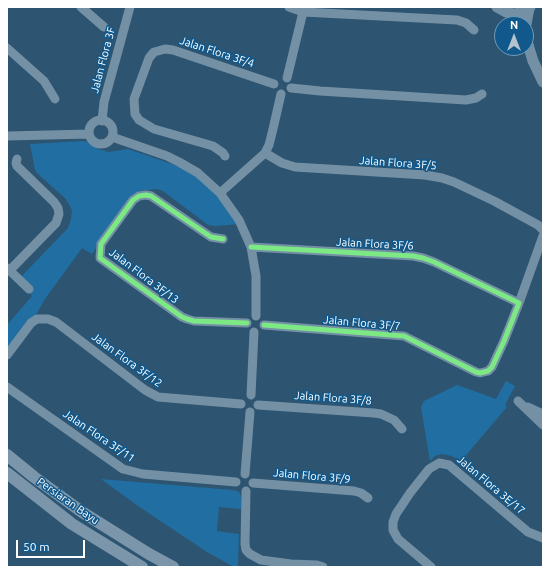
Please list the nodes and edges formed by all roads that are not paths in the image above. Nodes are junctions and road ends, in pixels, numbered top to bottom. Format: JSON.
{"nodes":[{"id":1,"x":81,"y":7,"type":"edge"},
{"id":2,"x":130,"y":7,"type":"edge"},
{"id":3,"x":289,"y":7,"type":"edge"},
{"id":4,"x":497,"y":7,"type":"edge"},
{"id":5,"x":530,"y":8,"type":"edge"},
{"id":6,"x":303,"y":12,"type":"junction"},
{"id":7,"x":514,"y":14,"type":"joint"},
{"id":8,"x":104,"y":27,"type":"dead end"},
{"id":9,"x":474,"y":30,"type":"dead end"},
{"id":10,"x":7,"y":48,"type":"edge"},
{"id":11,"x":531,"y":56,"type":"edge"},
{"id":12,"x":286,"y":78,"type":"junction"},
{"id":13,"x":543,"y":82,"type":"edge"},
{"id":14,"x":274,"y":84,"type":"junction"},
{"id":15,"x":291,"y":88,"type":"junction"},
{"id":16,"x":281,"y":94,"type":"junction"},
{"id":17,"x":482,"y":94,"type":"dead end"},
{"id":18,"x":55,"y":98,"type":"dead end"},
{"id":19,"x":102,"y":121,"type":"junction"},
{"id":20,"x":89,"y":134,"type":"junction"},
{"id":21,"x":7,"y":136,"type":"edge"},
{"id":22,"x":112,"y":137,"type":"junction"},
{"id":23,"x":265,"y":153,"type":"junction"},
{"id":24,"x":226,"y":156,"type":"dead end"},
{"id":25,"x":17,"y":159,"type":"dead end"},
{"id":26,"x":220,"y":194,"type":"junction"},
{"id":27,"x":543,"y":230,"type":"edge"},
{"id":28,"x":543,"y":236,"type":"edge"},
{"id":29,"x":223,"y":239,"type":"dead end"},
{"id":30,"x":251,"y":247,"type":"junction"},
{"id":31,"x":8,"y":269,"type":"edge"},
{"id":32,"x":29,"y":289,"type":"dead end"},
{"id":33,"x":519,"y":304,"type":"junction"},
{"id":34,"x":256,"y":316,"type":"junction"},
{"id":35,"x":247,"y":323,"type":"junction"},
{"id":36,"x":264,"y":325,"type":"junction"},
{"id":37,"x":254,"y":332,"type":"junction"},
{"id":38,"x":7,"y":355,"type":"edge"},
{"id":39,"x":7,"y":387,"type":"edge"},
{"id":40,"x":251,"y":395,"type":"junction"},
{"id":41,"x":241,"y":404,"type":"junction"},
{"id":42,"x":258,"y":405,"type":"junction"},
{"id":43,"x":250,"y":412,"type":"junction"},
{"id":44,"x":543,"y":414,"type":"edge"},
{"id":45,"x":543,"y":425,"type":"edge"},
{"id":46,"x":402,"y":429,"type":"dead end"},
{"id":47,"x":7,"y":454,"type":"edge"},
{"id":48,"x":7,"y":474,"type":"edge"},
{"id":49,"x":245,"y":474,"type":"junction"},
{"id":50,"x":236,"y":482,"type":"junction"},
{"id":51,"x":254,"y":483,"type":"junction"},
{"id":52,"x":246,"y":491,"type":"junction"},
{"id":53,"x":368,"y":498,"type":"dead end"},
{"id":54,"x":543,"y":538,"type":"edge"},
{"id":55,"x":142,"y":567,"type":"edge"},
{"id":56,"x":173,"y":567,"type":"edge"},
{"id":57,"x":323,"y":567,"type":"edge"},
{"id":58,"x":431,"y":567,"type":"edge"}],
"edges":[{"from":1,"to":8,"type":"street"},
{"from":2,"to":19,"type":"street","name":"Jalan Flora 3F"},
{"from":3,"to":6,"type":"street"},
{"from":4,"to":7,"type":"street"},
{"from":5,"to":7,"type":"street"},
{"from":6,"to":9,"type":"street"},
{"from":6,"to":12,"type":"street"},
{"from":10,"to":18,"type":"street"},
{"from":11,"to":13,"type":"street"},
{"from":12,"to":14,"type":"street"},
{"from":12,"to":15,"type":"street"},
{"from":14,"to":16,"type":"street"},
{"from":14,"to":24,"type":"street","name":"Jalan Flora 3F/4"},
{"from":15,"to":16,"type":"street"},
{"from":15,"to":17,"type":"street"},
{"from":16,"to":23,"type":"street"},
{"from":19,"to":20,"type":"street"},
{"from":19,"to":22,"type":"street"},
{"from":20,"to":21,"type":"street"},
{"from":20,"to":22,"type":"street"},
{"from":22,"to":26,"type":"street"},
{"from":23,"to":26,"type":"street"},
{"from":23,"to":27,"type":"street","name":"Jalan Flora 3F/5"},
{"from":25,"to":31,"type":"street"},
{"from":26,"to":30,"type":"street"},
{"from":28,"to":33,"type":"street"},
{"from":29,"to":35,"type":"street","name":"Jalan Flora 3F/13"},
{"from":30,"to":33,"type":"street","name":"Jalan Flora 3F/6"},
{"from":30,"to":34,"type":"street"},
{"from":31,"to":32,"type":"street"},
{"from":33,"to":36,"type":"street","name":"Jalan Flora 3F/7"},
{"from":34,"to":35,"type":"street"},
{"from":34,"to":36,"type":"street"},
{"from":35,"to":37,"type":"street"},
{"from":36,"to":37,"type":"street"},
{"from":37,"to":40,"type":"street"},
{"from":38,"to":41,"type":"street","name":"Jalan Flora 3F/12"},
{"from":39,"to":50,"type":"street","name":"Jalan Flora 3F/11"},
{"from":40,"to":41,"type":"street"},
{"from":40,"to":42,"type":"street"},
{"from":41,"to":43,"type":"street"},
{"from":42,"to":43,"type":"street"},
{"from":42,"to":46,"type":"street","name":"Jalan Flora 3F/8"},
{"from":43,"to":49,"type":"street"},
{"from":44,"to":45,"type":"street"},
{"from":47,"to":56,"type":"main road","name":"Persiaran Bayu"},
{"from":48,"to":55,"type":"main road","name":"Persiaran Bayu"},
{"from":49,"to":50,"type":"street"},
{"from":49,"to":51,"type":"street"},
{"from":50,"to":52,"type":"street"},
{"from":51,"to":52,"type":"street"},
{"from":51,"to":53,"type":"street","name":"Jalan Flora 3F/9"},
{"from":52,"to":57,"type":"street"},
{"from":54,"to":58,"type":"street","name":"Jalan Flora 3E/17"}]}
